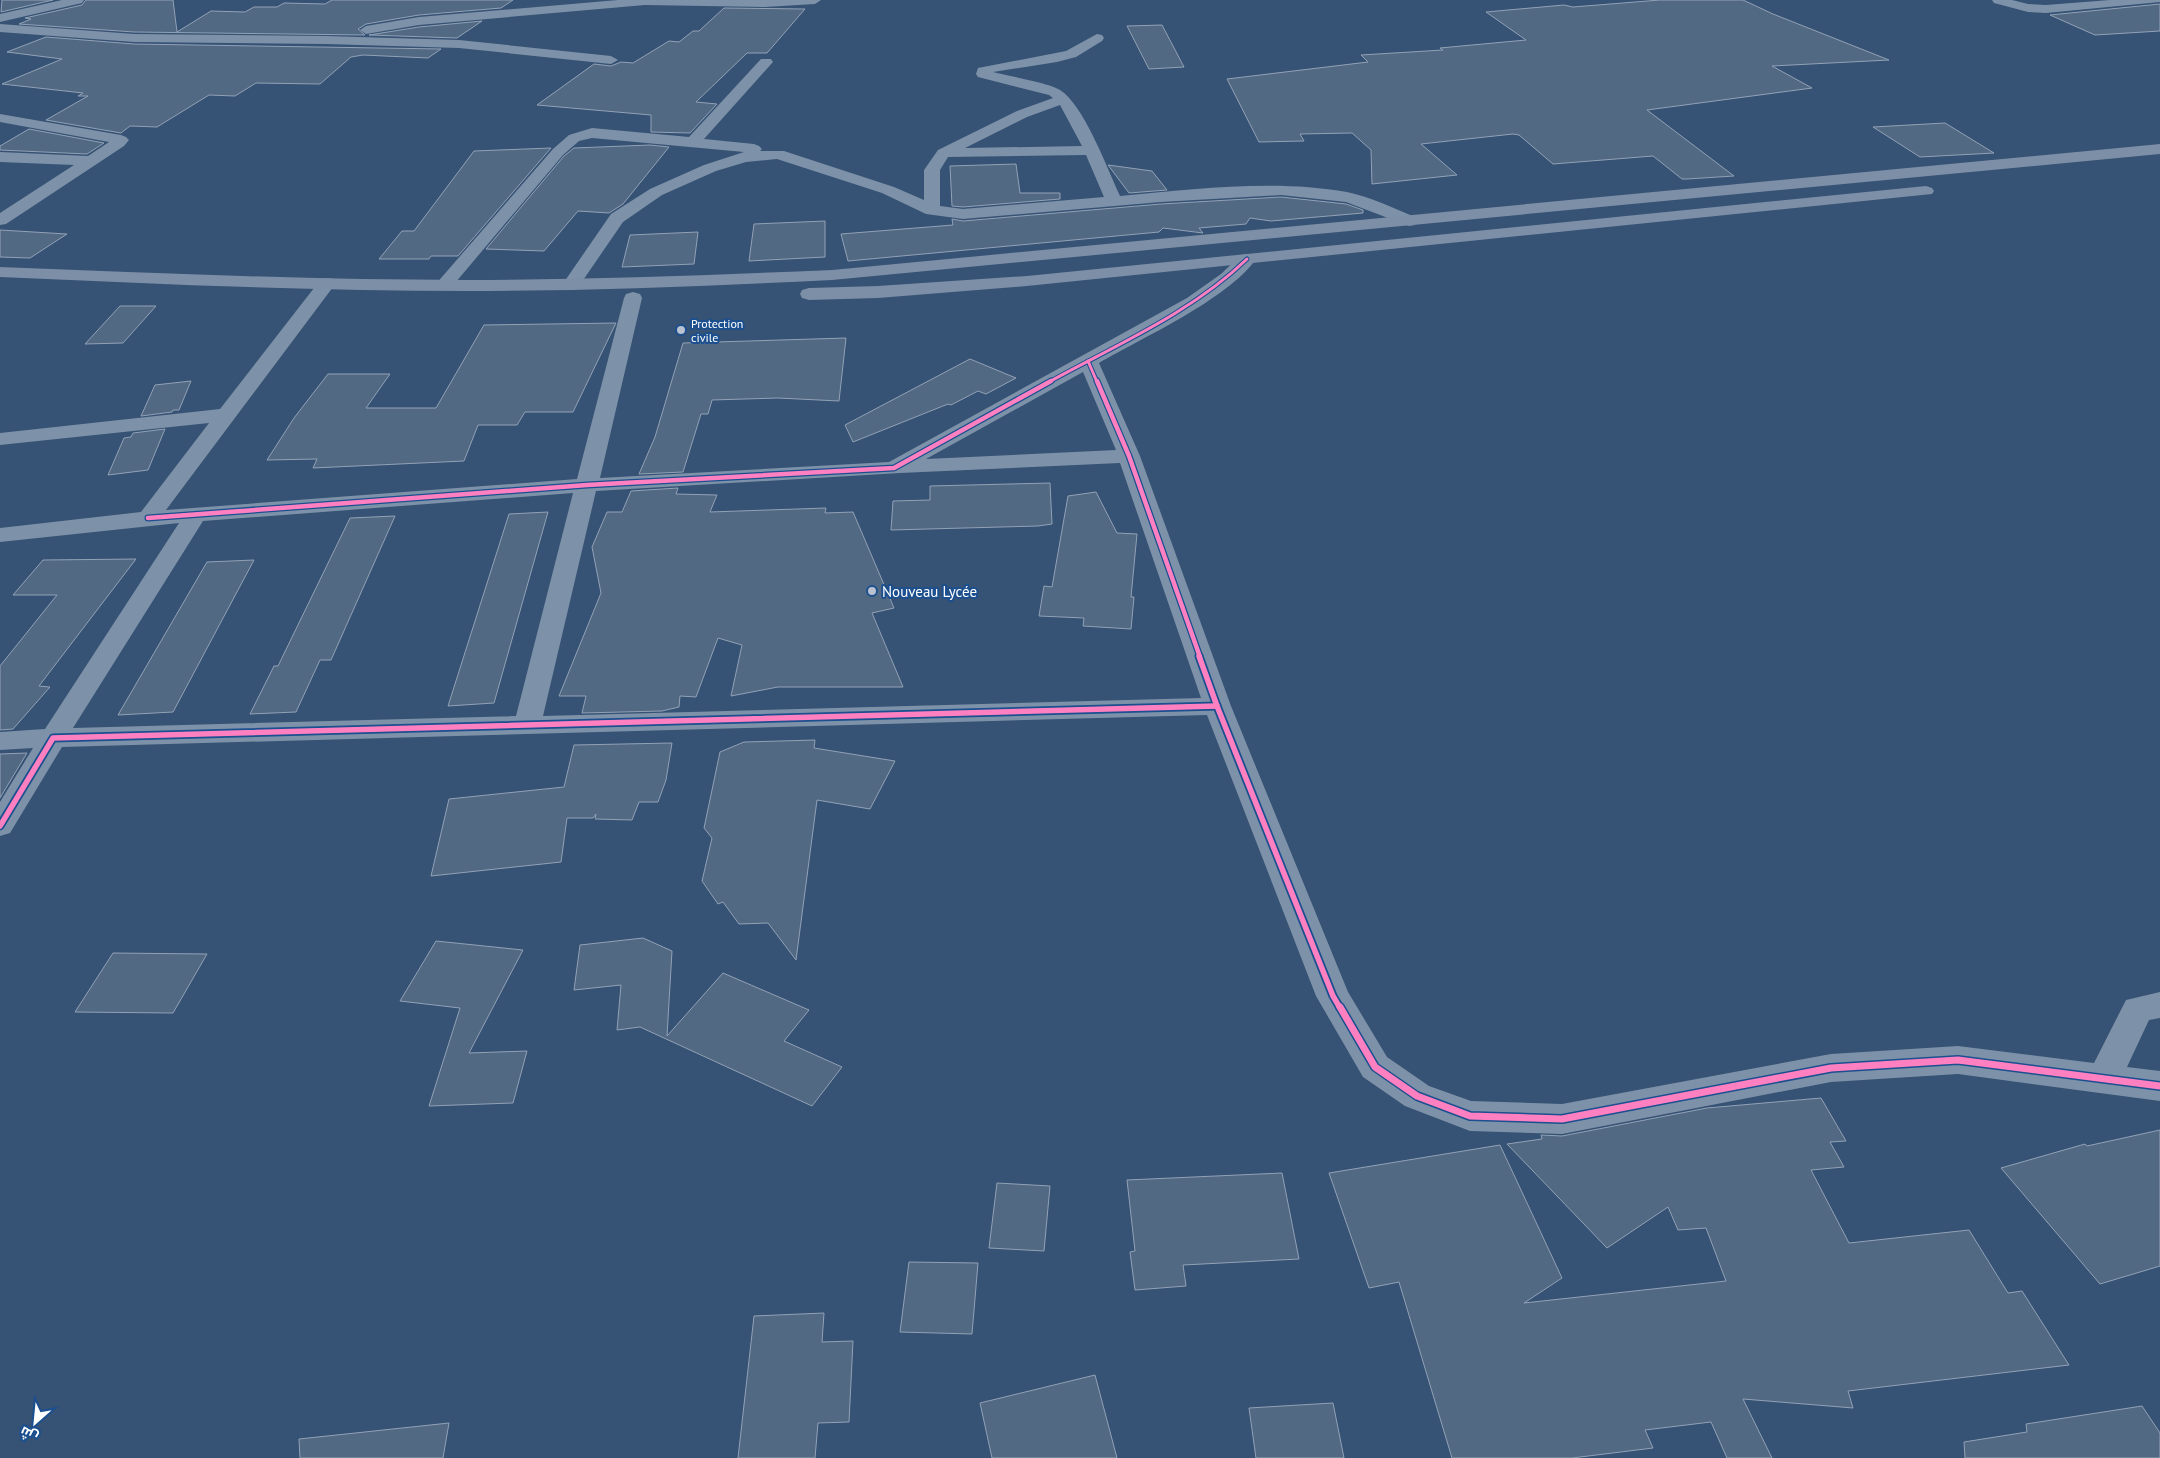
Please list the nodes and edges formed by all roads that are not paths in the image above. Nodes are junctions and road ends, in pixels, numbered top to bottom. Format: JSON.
{"nodes":[{"id":1,"x":78,"y":0,"type":"edge"},
{"id":2,"x":535,"y":0,"type":"edge"},
{"id":3,"x":815,"y":0,"type":"edge"},
{"id":4,"x":1998,"y":0,"type":"edge"},
{"id":5,"x":2156,"y":0,"type":"edge"},
{"id":6,"x":642,"y":2,"type":"junction"},
{"id":7,"x":0,"y":18,"type":"edge"},
{"id":8,"x":0,"y":28,"type":"edge"},
{"id":9,"x":1097,"y":38,"type":"dead end"},
{"id":10,"x":326,"y":40,"type":"junction"},
{"id":11,"x":611,"y":60,"type":"dead end"},
{"id":12,"x":766,"y":62,"type":"dead end"},
{"id":13,"x":1064,"y":99,"type":"junction"},
{"id":14,"x":0,"y":118,"type":"edge"},
{"id":15,"x":1077,"y":120,"type":"junction"},
{"id":16,"x":1002,"y":123,"type":"junction"},
{"id":17,"x":693,"y":142,"type":"junction"},
{"id":18,"x":2160,"y":149,"type":"edge"},
{"id":19,"x":1090,"y":150,"type":"junction"},
{"id":20,"x":942,"y":153,"type":"junction"},
{"id":21,"x":778,"y":154,"type":"junction"},
{"id":22,"x":0,"y":157,"type":"edge"},
{"id":23,"x":92,"y":161,"type":"junction"},
{"id":24,"x":1946,"y":190,"type":"dead end"},
{"id":25,"x":0,"y":199,"type":"edge"},
{"id":26,"x":32,"y":200,"type":"junction"},
{"id":27,"x":1114,"y":202,"type":"junction"},
{"id":28,"x":932,"y":210,"type":"junction"},
{"id":29,"x":1,"y":219,"type":"edge"},
{"id":30,"x":1409,"y":221,"type":"junction"},
{"id":31,"x":1247,"y":259,"type":"junction"},
{"id":32,"x":0,"y":272,"type":"edge"},
{"id":33,"x":444,"y":285,"type":"junction"},
{"id":34,"x":571,"y":285,"type":"junction"},
{"id":35,"x":0,"y":286,"type":"edge"},
{"id":36,"x":322,"y":290,"type":"junction"},
{"id":37,"x":792,"y":294,"type":"dead end"},
{"id":38,"x":773,"y":295,"type":"dead end"},
{"id":39,"x":633,"y":298,"type":"junction"},
{"id":40,"x":1088,"y":361,"type":"junction"},
{"id":41,"x":226,"y":415,"type":"junction"},
{"id":42,"x":0,"y":439,"type":"edge"},
{"id":43,"x":1130,"y":456,"type":"junction"},
{"id":44,"x":894,"y":468,"type":"junction"},
{"id":45,"x":586,"y":485,"type":"junction"},
{"id":46,"x":196,"y":514,"type":"junction"},
{"id":47,"x":148,"y":518,"type":"junction"},
{"id":48,"x":0,"y":535,"type":"edge"},
{"id":49,"x":1217,"y":706,"type":"junction"},
{"id":50,"x":527,"y":725,"type":"junction"},
{"id":51,"x":53,"y":738,"type":"junction"},
{"id":52,"x":0,"y":741,"type":"edge"},
{"id":53,"x":0,"y":826,"type":"edge"},
{"id":54,"x":2160,"y":1006,"type":"edge"},
{"id":55,"x":2104,"y":1079,"type":"junction"},
{"id":56,"x":2160,"y":1086,"type":"edge"}],
"edges":[{"from":1,"to":7,"type":"street"},
{"from":2,"to":6,"type":"street"},
{"from":3,"to":6,"type":"street"},
{"from":4,"to":5,"type":"street"},
{"from":6,"to":10,"type":"street"},
{"from":8,"to":10,"type":"street"},
{"from":9,"to":13,"type":"street"},
{"from":10,"to":11,"type":"street"},
{"from":12,"to":17,"type":"street"},
{"from":13,"to":15,"type":"street"},
{"from":13,"to":16,"type":"street"},
{"from":14,"to":23,"type":"street"},
{"from":15,"to":16,"type":"street"},
{"from":15,"to":19,"type":"street"},
{"from":16,"to":20,"type":"street"},
{"from":17,"to":21,"type":"street"},
{"from":17,"to":33,"type":"street"},
{"from":18,"to":30,"type":"main road"},
{"from":19,"to":20,"type":"street"},
{"from":19,"to":27,"type":"street"},
{"from":20,"to":28,"type":"street"},
{"from":21,"to":28,"type":"street"},
{"from":21,"to":34,"type":"street"},
{"from":22,"to":23,"type":"street"},
{"from":23,"to":26,"type":"street"},
{"from":24,"to":31,"type":"main road"},
{"from":25,"to":26,"type":"street"},
{"from":26,"to":29,"type":"street"},
{"from":27,"to":28,"type":"street"},
{"from":27,"to":30,"type":"street"},
{"from":30,"to":34,"type":"main road"},
{"from":31,"to":37,"type":"main road"},
{"from":31,"to":40,"type":"street"},
{"from":32,"to":36,"type":"main road"},
{"from":33,"to":34,"type":"main road"},
{"from":33,"to":36,"type":"main road"},
{"from":35,"to":36,"type":"main road"},
{"from":36,"to":39,"type":"main road"},
{"from":36,"to":41,"type":"street"},
{"from":38,"to":39,"type":"main road"},
{"from":39,"to":45,"type":"street"},
{"from":40,"to":43,"type":"street"},
{"from":40,"to":44,"type":"street"},
{"from":41,"to":42,"type":"street"},
{"from":41,"to":47,"type":"street"},
{"from":43,"to":44,"type":"street"},
{"from":43,"to":49,"type":"street"},
{"from":44,"to":45,"type":"street"},
{"from":45,"to":46,"type":"street"},
{"from":45,"to":50,"type":"street"},
{"from":46,"to":47,"type":"street"},
{"from":46,"to":51,"type":"street"},
{"from":47,"to":48,"type":"street"},
{"from":49,"to":50,"type":"street"},
{"from":49,"to":55,"type":"street"},
{"from":50,"to":51,"type":"street"},
{"from":51,"to":52,"type":"street"},
{"from":51,"to":53,"type":"street"},
{"from":54,"to":55,"type":"street"},
{"from":55,"to":56,"type":"street"}]}
